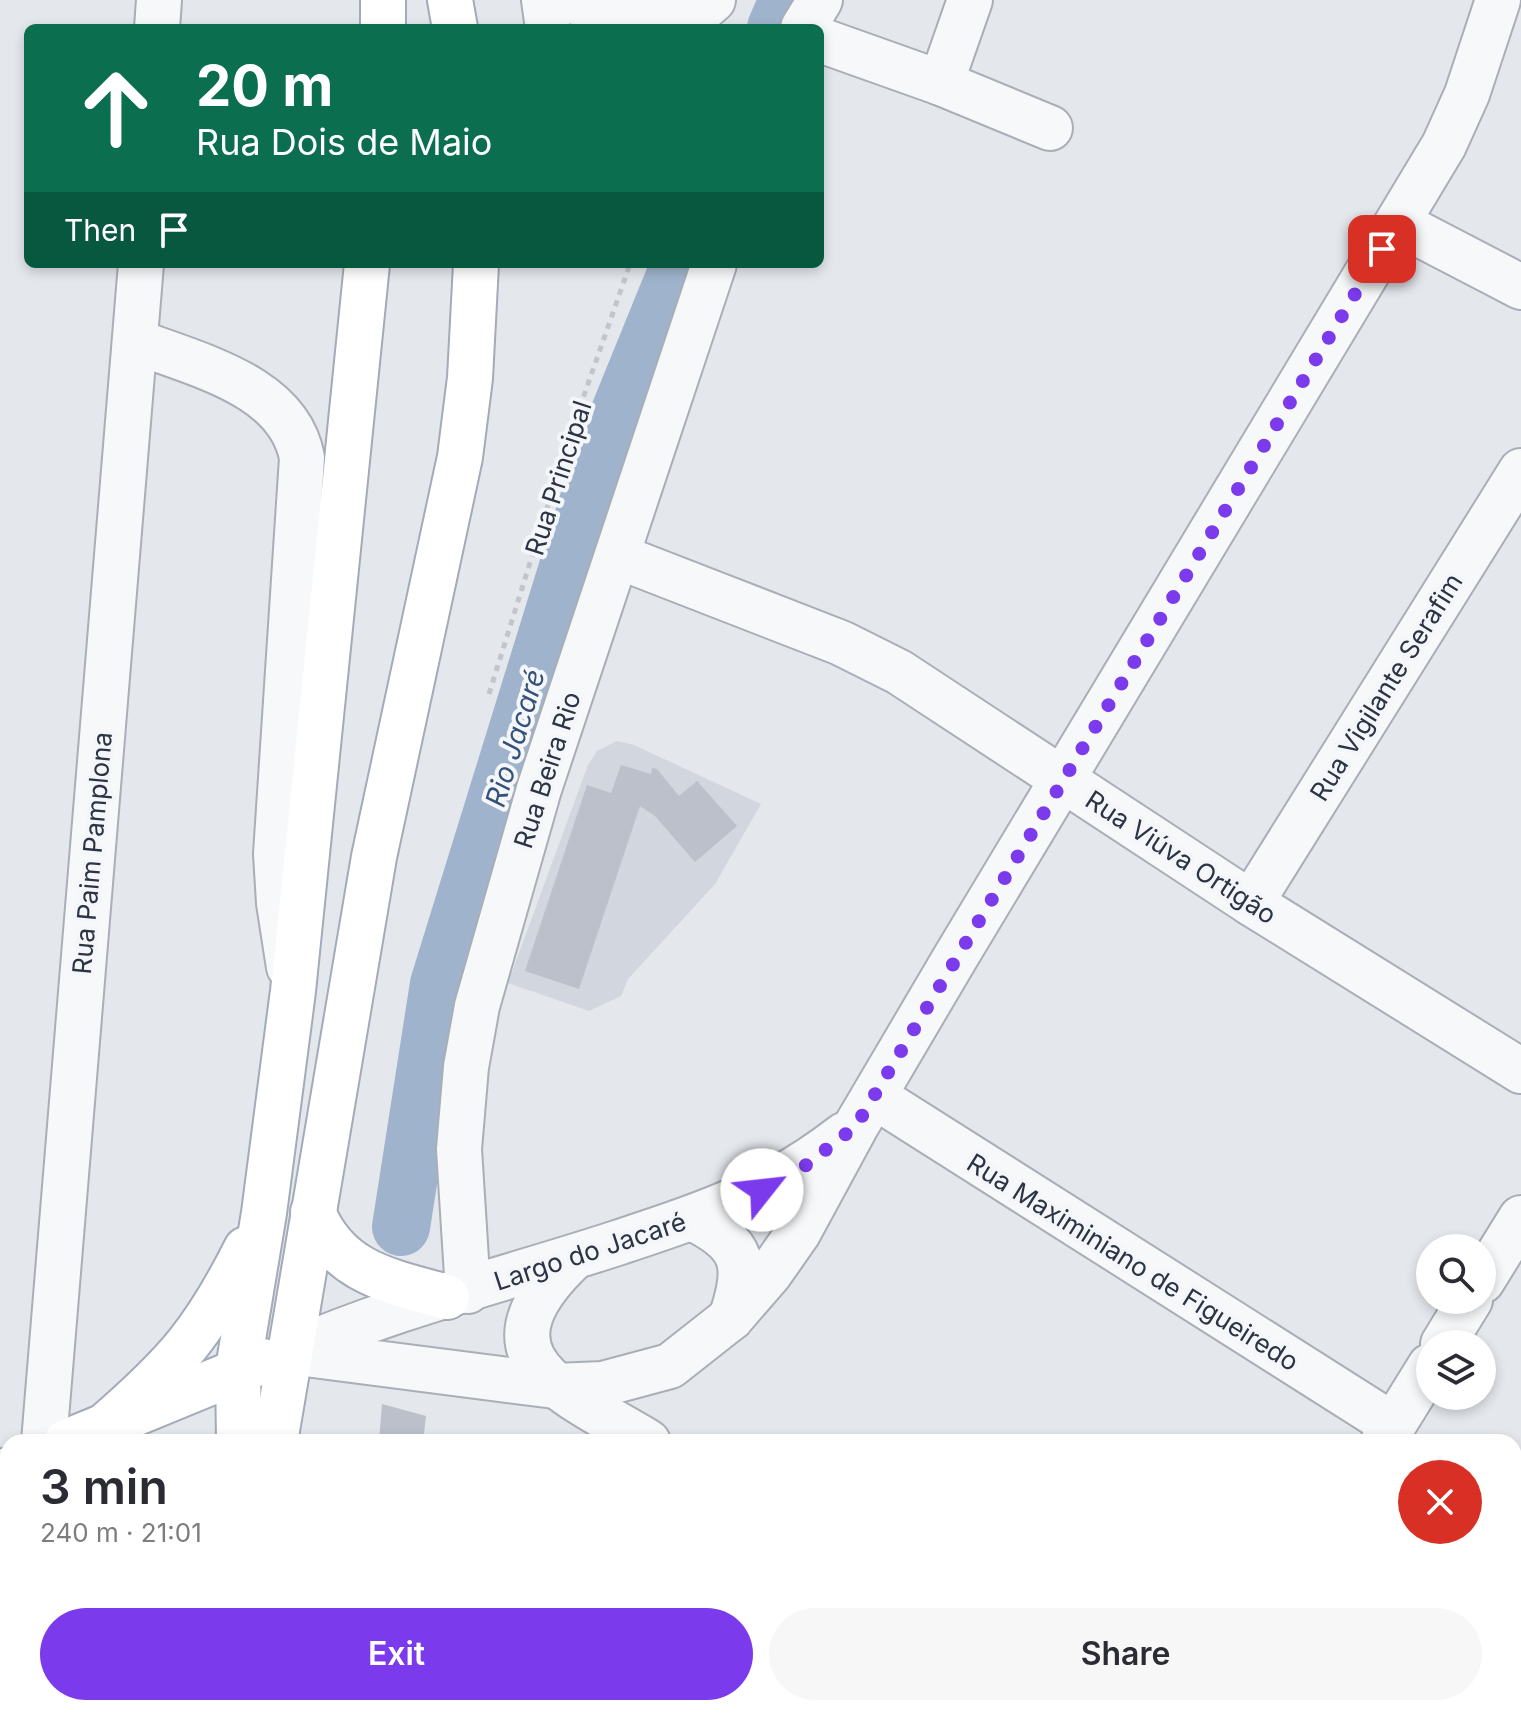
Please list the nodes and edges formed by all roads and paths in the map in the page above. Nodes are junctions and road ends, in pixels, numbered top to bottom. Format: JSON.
{"nodes":[{"id":1,"x":159,"y":0,"type":"edge"},
{"id":2,"x":383,"y":0,"type":"edge"},
{"id":3,"x":450,"y":0,"type":"edge"},
{"id":4,"x":544,"y":0,"type":"edge"},
{"id":5,"x":569,"y":0,"type":"edge"},
{"id":6,"x":713,"y":0,"type":"edge"},
{"id":7,"x":820,"y":0,"type":"edge"},
{"id":8,"x":970,"y":0,"type":"edge"},
{"id":9,"x":1498,"y":0,"type":"edge"},
{"id":10,"x":157,"y":24,"type":"edge"},
{"id":11,"x":383,"y":24,"type":"edge"},
{"id":12,"x":454,"y":24,"type":"edge"},
{"id":13,"x":547,"y":24,"type":"edge"},
{"id":14,"x":805,"y":24,"type":"edge"},
{"id":15,"x":824,"y":41,"type":"edge"},
{"id":16,"x":941,"y":83,"type":"junction"},
{"id":17,"x":1050,"y":128,"type":"dead end"},
{"id":18,"x":1398,"y":223,"type":"junction"},
{"id":19,"x":141,"y":268,"type":"edge"},
{"id":20,"x":367,"y":268,"type":"edge"},
{"id":21,"x":476,"y":268,"type":"edge"},
{"id":22,"x":629,"y":268,"type":"edge"},
{"id":23,"x":713,"y":268,"type":"edge"},
{"id":24,"x":1521,"y":287,"type":"edge"},
{"id":25,"x":135,"y":341,"type":"junction"},
{"id":26,"x":1521,"y":471,"type":"edge"},
{"id":27,"x":617,"y":556,"type":"junction"},
{"id":28,"x":489,"y":694,"type":"dead end"},
{"id":29,"x":1063,"y":781,"type":"junction"},
{"id":30,"x":1251,"y":903,"type":"junction"},
{"id":31,"x":293,"y":991,"type":"junction"},
{"id":32,"x":1521,"y":1071,"type":"edge"},
{"id":33,"x":865,"y":1111,"type":"junction"},
{"id":34,"x":313,"y":1212,"type":"junction"},
{"id":35,"x":264,"y":1213,"type":"junction"},
{"id":36,"x":692,"y":1218,"type":"junction"},
{"id":37,"x":1521,"y":1218,"type":"edge"},
{"id":38,"x":573,"y":1258,"type":"junction"},
{"id":39,"x":1496,"y":1258,"type":"edge"},
{"id":40,"x":458,"y":1294,"type":"junction"},
{"id":41,"x":731,"y":1318,"type":"junction"},
{"id":42,"x":290,"y":1352,"type":"junction"},
{"id":43,"x":238,"y":1369,"type":"junction"},
{"id":44,"x":555,"y":1386,"type":"junction"},
{"id":45,"x":1416,"y":1389,"type":"edge"},
{"id":46,"x":107,"y":1424,"type":"junction"},
{"id":47,"x":45,"y":1434,"type":"edge"},
{"id":48,"x":84,"y":1434,"type":"edge"},
{"id":49,"x":239,"y":1434,"type":"edge"},
{"id":50,"x":276,"y":1434,"type":"edge"},
{"id":51,"x":635,"y":1434,"type":"edge"},
{"id":52,"x":1388,"y":1434,"type":"edge"}],
"edges":[{"from":1,"to":10,"type":"street"},
{"from":2,"to":11,"type":"main road"},
{"from":3,"to":12,"type":"main road"},
{"from":4,"to":13,"type":"street"},
{"from":5,"to":6,"type":"street"},
{"from":7,"to":14,"type":"street"},
{"from":8,"to":16,"type":"street"},
{"from":9,"to":18,"type":"street"},
{"from":15,"to":16,"type":"street"},
{"from":16,"to":17,"type":"street"},
{"from":18,"to":24,"type":"street"},
{"from":18,"to":29,"type":"street"},
{"from":19,"to":25,"type":"street","name":"Rua Paim Pamplona"},
{"from":20,"to":31,"type":"main road"},
{"from":21,"to":34,"type":"main road"},
{"from":22,"to":28,"type":"path","name":"Rua Principal"},
{"from":23,"to":27,"type":"street","name":"Rua Beira Rio"},
{"from":25,"to":31,"type":"street"},
{"from":25,"to":47,"type":"street","name":"Rua Paim Pamplona"},
{"from":26,"to":30,"type":"street","name":"Rua Vigilante Serafim"},
{"from":27,"to":29,"type":"street","name":"Rua Viúva Ortigão"},
{"from":27,"to":40,"type":"street","name":"Rua Beira Rio"},
{"from":29,"to":30,"type":"street","name":"Rua Viúva Ortigão"},
{"from":29,"to":33,"type":"street"},
{"from":30,"to":32,"type":"street","name":"Rua Viúva Ortigão"},
{"from":31,"to":35,"type":"main road"},
{"from":33,"to":36,"type":"street","name":"Largo do Jacaré"},
{"from":33,"to":41,"type":"street"},
{"from":33,"to":52,"type":"street","name":"Rua Maximiniano de Figueiredo"},
{"from":34,"to":40,"type":"main road"},
{"from":34,"to":42,"type":"main road"},
{"from":35,"to":43,"type":"main road"},
{"from":35,"to":46,"type":"main road"},
{"from":36,"to":38,"type":"street","name":"Largo do Jacaré"},
{"from":36,"to":41,"type":"street"},
{"from":37,"to":39,"type":"street"},
{"from":38,"to":40,"type":"street","name":"Largo do Jacaré"},
{"from":38,"to":44,"type":"street"},
{"from":40,"to":42,"type":"street","name":"Largo do Jacaré"},
{"from":41,"to":44,"type":"street"},
{"from":42,"to":43,"type":"main road"},
{"from":42,"to":44,"type":"street"},
{"from":42,"to":50,"type":"main road"},
{"from":43,"to":46,"type":"main road"},
{"from":43,"to":49,"type":"main road"},
{"from":44,"to":51,"type":"street"},
{"from":45,"to":52,"type":"street"},
{"from":46,"to":48,"type":"main road"}]}
